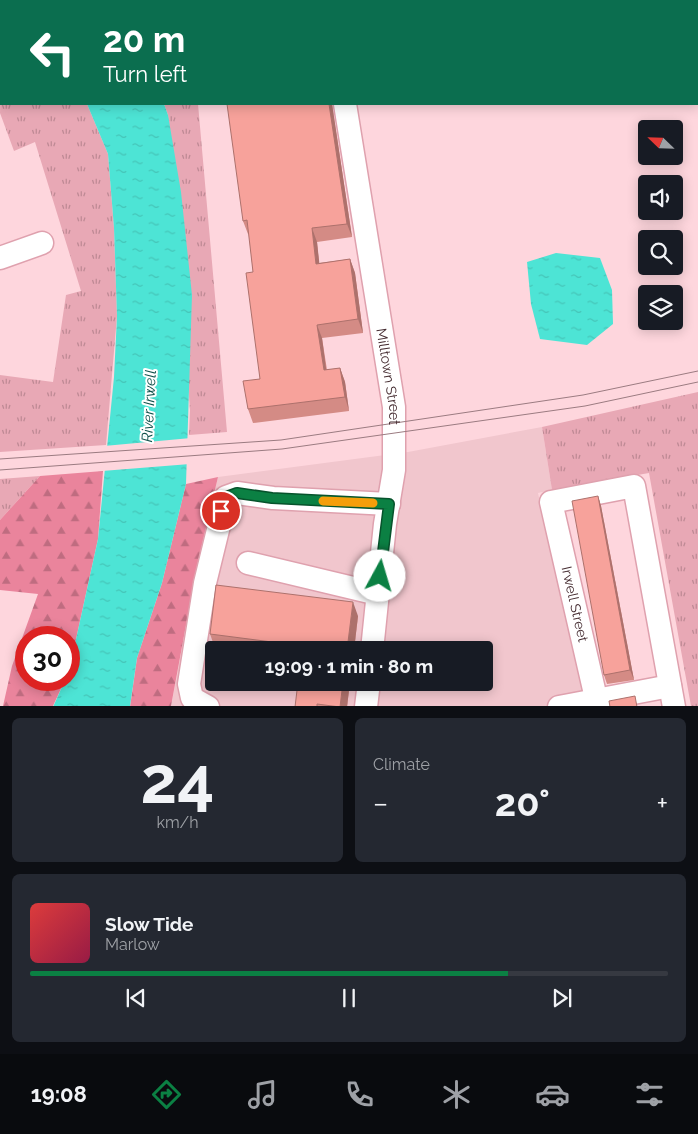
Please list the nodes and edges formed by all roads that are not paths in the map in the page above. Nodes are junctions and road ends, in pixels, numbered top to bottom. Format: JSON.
{"nodes":[{"id":1,"x":345,"y":105,"type":"edge"},
{"id":2,"x":42,"y":243,"type":"dead end"},
{"id":3,"x":0,"y":258,"type":"edge"},
{"id":4,"x":389,"y":504,"type":"junction"},
{"id":5,"x":248,"y":564,"type":"dead end"},
{"id":6,"x":378,"y":594,"type":"junction"},
{"id":7,"x":373,"y":641,"type":"edge"},
{"id":8,"x":368,"y":691,"type":"edge"},
{"id":9,"x":672,"y":696,"type":"edge"},
{"id":10,"x":597,"y":703,"type":"edge"},
{"id":11,"x":208,"y":706,"type":"edge"},
{"id":12,"x":366,"y":706,"type":"edge"},
{"id":13,"x":560,"y":706,"type":"edge"}],
"edges":[{"from":1,"to":4,"type":"street","name":"Milltown Street"},
{"from":2,"to":3,"type":"street"},
{"from":4,"to":6,"type":"street","name":"Milltown Street"},
{"from":4,"to":11,"type":"street"},
{"from":5,"to":6,"type":"street"},
{"from":6,"to":7,"type":"street","name":"Milltown Street"},
{"from":8,"to":12,"type":"street"},
{"from":9,"to":10,"type":"street"},
{"from":9,"to":10,"type":"street","name":"Irwell Street"},
{"from":10,"to":13,"type":"street"}]}
